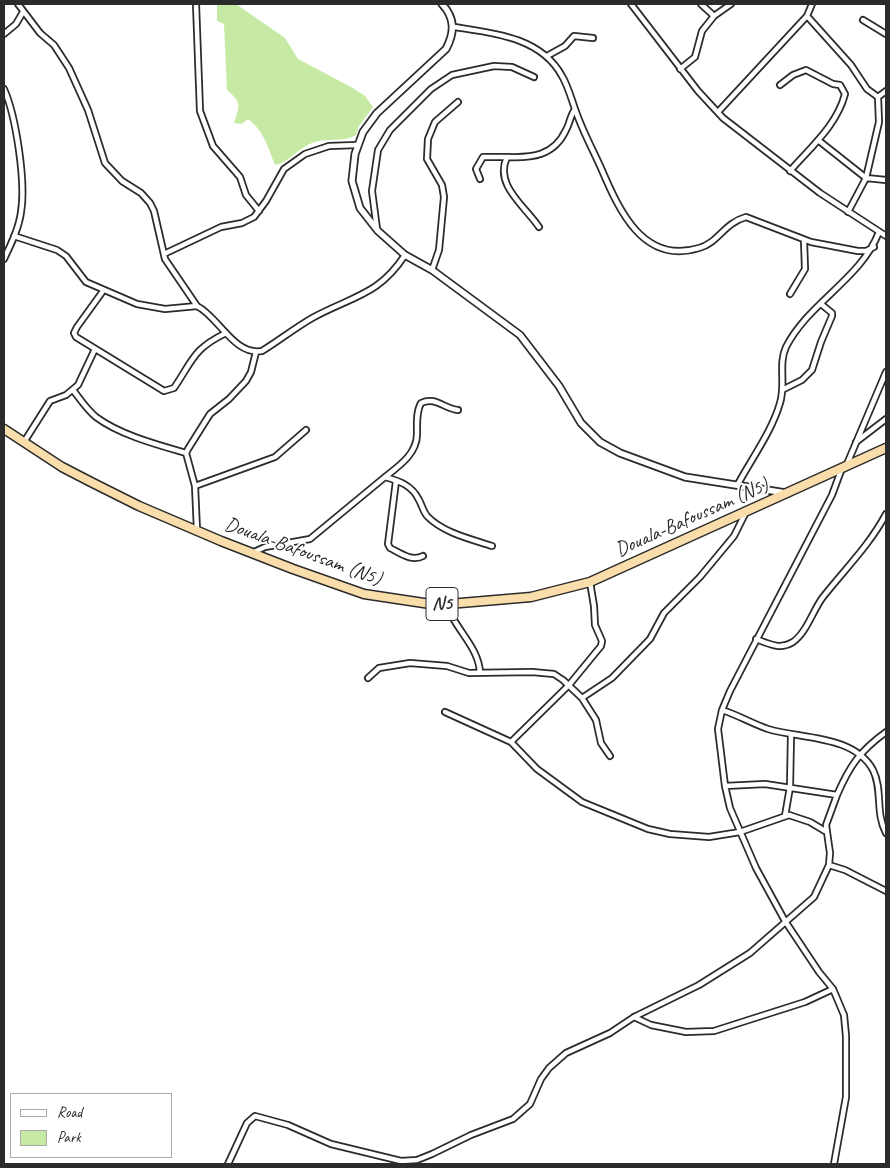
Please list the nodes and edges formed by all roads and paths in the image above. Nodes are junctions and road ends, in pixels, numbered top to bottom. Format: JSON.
{"nodes":[{"id":1,"x":18,"y":4,"type":"edge"},
{"id":2,"x":196,"y":4,"type":"edge"},
{"id":3,"x":442,"y":4,"type":"edge"},
{"id":4,"x":631,"y":4,"type":"edge"},
{"id":5,"x":701,"y":4,"type":"edge"},
{"id":6,"x":731,"y":4,"type":"edge"},
{"id":7,"x":812,"y":4,"type":"edge"},
{"id":8,"x":23,"y":12,"type":"junction"},
{"id":9,"x":714,"y":16,"type":"junction"},
{"id":10,"x":807,"y":16,"type":"junction"},
{"id":11,"x":863,"y":20,"type":"dead end"},
{"id":12,"x":454,"y":27,"type":"junction"},
{"id":13,"x":4,"y":34,"type":"edge"},
{"id":14,"x":886,"y":34,"type":"edge"},
{"id":15,"x":593,"y":38,"type":"dead end"},
{"id":16,"x":547,"y":56,"type":"junction"},
{"id":17,"x":680,"y":69,"type":"junction"},
{"id":18,"x":534,"y":77,"type":"dead end"},
{"id":19,"x":780,"y":85,"type":"dead end"},
{"id":20,"x":4,"y":89,"type":"edge"},
{"id":21,"x":886,"y":91,"type":"edge"},
{"id":22,"x":878,"y":97,"type":"junction"},
{"id":23,"x":458,"y":102,"type":"dead end"},
{"id":24,"x":575,"y":109,"type":"junction"},
{"id":25,"x":718,"y":112,"type":"junction"},
{"id":26,"x":11,"y":115,"type":"junction"},
{"id":27,"x":5,"y":117,"type":"edge"},
{"id":28,"x":818,"y":140,"type":"junction"},
{"id":29,"x":357,"y":144,"type":"junction"},
{"id":30,"x":507,"y":157,"type":"junction"},
{"id":31,"x":790,"y":171,"type":"junction"},
{"id":32,"x":866,"y":178,"type":"junction"},
{"id":33,"x":480,"y":179,"type":"dead end"},
{"id":34,"x":886,"y":180,"type":"edge"},
{"id":35,"x":259,"y":212,"type":"junction"},
{"id":36,"x":848,"y":212,"type":"junction"},
{"id":37,"x":539,"y":227,"type":"dead end"},
{"id":38,"x":378,"y":231,"type":"junction"},
{"id":39,"x":879,"y":232,"type":"junction"},
{"id":40,"x":14,"y":236,"type":"junction"},
{"id":41,"x":886,"y":236,"type":"edge"},
{"id":42,"x":804,"y":240,"type":"junction"},
{"id":43,"x":874,"y":247,"type":"junction"},
{"id":44,"x":164,"y":254,"type":"junction"},
{"id":45,"x":405,"y":255,"type":"junction"},
{"id":46,"x":4,"y":259,"type":"edge"},
{"id":47,"x":432,"y":270,"type":"junction"},
{"id":48,"x":103,"y":291,"type":"junction"},
{"id":49,"x":790,"y":294,"type":"dead end"},
{"id":50,"x":821,"y":304,"type":"junction"},
{"id":51,"x":196,"y":306,"type":"junction"},
{"id":52,"x":226,"y":333,"type":"junction"},
{"id":53,"x":95,"y":349,"type":"junction"},
{"id":54,"x":256,"y":352,"type":"junction"},
{"id":55,"x":886,"y":372,"type":"edge"},
{"id":56,"x":784,"y":389,"type":"junction"},
{"id":57,"x":73,"y":390,"type":"junction"},
{"id":58,"x":458,"y":410,"type":"dead end"},
{"id":59,"x":886,"y":419,"type":"edge"},
{"id":60,"x":4,"y":429,"type":"edge"},
{"id":61,"x":306,"y":430,"type":"dead end"},
{"id":62,"x":23,"y":443,"type":"junction"},
{"id":63,"x":855,"y":443,"type":"junction"},
{"id":64,"x":886,"y":448,"type":"edge"},
{"id":65,"x":186,"y":454,"type":"junction"},
{"id":66,"x":845,"y":467,"type":"junction"},
{"id":67,"x":385,"y":477,"type":"junction"},
{"id":68,"x":396,"y":481,"type":"junction"},
{"id":69,"x":738,"y":484,"type":"junction"},
{"id":70,"x":195,"y":486,"type":"junction"},
{"id":71,"x":786,"y":493,"type":"junction"},
{"id":72,"x":747,"y":510,"type":"junction"},
{"id":73,"x":886,"y":514,"type":"edge"},
{"id":74,"x":197,"y":530,"type":"junction"},
{"id":75,"x":492,"y":546,"type":"dead end"},
{"id":76,"x":252,"y":553,"type":"junction"},
{"id":77,"x":424,"y":556,"type":"dead end"},
{"id":78,"x":590,"y":582,"type":"junction"},
{"id":79,"x":448,"y":604,"type":"junction"},
{"id":80,"x":756,"y":639,"type":"junction"},
{"id":81,"x":480,"y":673,"type":"junction"},
{"id":82,"x":368,"y":678,"type":"dead end"},
{"id":83,"x":569,"y":685,"type":"junction"},
{"id":84,"x":582,"y":698,"type":"junction"},
{"id":85,"x":722,"y":710,"type":"junction"},
{"id":86,"x":445,"y":712,"type":"dead end"},
{"id":87,"x":886,"y":732,"type":"edge"},
{"id":88,"x":791,"y":734,"type":"junction"},
{"id":89,"x":512,"y":742,"type":"junction"},
{"id":90,"x":859,"y":754,"type":"junction"},
{"id":91,"x":610,"y":756,"type":"dead end"},
{"id":92,"x":725,"y":786,"type":"junction"},
{"id":93,"x":790,"y":787,"type":"junction"},
{"id":94,"x":837,"y":795,"type":"junction"},
{"id":95,"x":785,"y":816,"type":"junction"},
{"id":96,"x":825,"y":831,"type":"junction"},
{"id":97,"x":740,"y":832,"type":"junction"},
{"id":98,"x":886,"y":833,"type":"edge"},
{"id":99,"x":829,"y":866,"type":"junction"},
{"id":100,"x":886,"y":891,"type":"edge"},
{"id":101,"x":785,"y":921,"type":"junction"},
{"id":102,"x":833,"y":989,"type":"junction"},
{"id":103,"x":634,"y":1017,"type":"junction"},
{"id":104,"x":228,"y":1164,"type":"edge"},
{"id":105,"x":834,"y":1164,"type":"edge"}],
"edges":[{"from":1,"to":8,"type":"street"},
{"from":2,"to":35,"type":"street"},
{"from":3,"to":12,"type":"street"},
{"from":4,"to":17,"type":"street"},
{"from":5,"to":9,"type":"street"},
{"from":6,"to":9,"type":"street"},
{"from":7,"to":10,"type":"street"},
{"from":8,"to":13,"type":"street"},
{"from":8,"to":44,"type":"street"},
{"from":9,"to":17,"type":"street"},
{"from":10,"to":22,"type":"street"},
{"from":10,"to":25,"type":"street"},
{"from":11,"to":14,"type":"street"},
{"from":12,"to":16,"type":"street"},
{"from":12,"to":29,"type":"street"},
{"from":15,"to":16,"type":"street"},
{"from":16,"to":24,"type":"street"},
{"from":17,"to":25,"type":"street"},
{"from":18,"to":38,"type":"street"},
{"from":19,"to":28,"type":"street"},
{"from":20,"to":26,"type":"street"},
{"from":21,"to":22,"type":"street"},
{"from":22,"to":32,"type":"street"},
{"from":23,"to":47,"type":"street"},
{"from":24,"to":30,"type":"street"},
{"from":24,"to":42,"type":"street"},
{"from":25,"to":31,"type":"street"},
{"from":26,"to":27,"type":"street"},
{"from":26,"to":40,"type":"street"},
{"from":28,"to":31,"type":"street"},
{"from":28,"to":32,"type":"street"},
{"from":29,"to":35,"type":"street"},
{"from":29,"to":38,"type":"street"},
{"from":30,"to":33,"type":"street"},
{"from":30,"to":37,"type":"street"},
{"from":31,"to":36,"type":"street"},
{"from":32,"to":34,"type":"street"},
{"from":32,"to":36,"type":"street"},
{"from":35,"to":44,"type":"street"},
{"from":36,"to":39,"type":"street"},
{"from":38,"to":45,"type":"street"},
{"from":39,"to":41,"type":"street"},
{"from":39,"to":43,"type":"street"},
{"from":40,"to":46,"type":"street"},
{"from":40,"to":48,"type":"street"},
{"from":42,"to":43,"type":"street"},
{"from":42,"to":49,"type":"street"},
{"from":43,"to":50,"type":"street"},
{"from":44,"to":51,"type":"street"},
{"from":45,"to":47,"type":"street"},
{"from":45,"to":54,"type":"street"},
{"from":47,"to":69,"type":"street"},
{"from":48,"to":51,"type":"street"},
{"from":48,"to":53,"type":"street"},
{"from":50,"to":56,"type":"street"},
{"from":50,"to":56,"type":"street"},
{"from":51,"to":52,"type":"street"},
{"from":52,"to":53,"type":"street"},
{"from":52,"to":54,"type":"street"},
{"from":53,"to":57,"type":"street"},
{"from":54,"to":65,"type":"street"},
{"from":55,"to":63,"type":"street"},
{"from":56,"to":69,"type":"street"},
{"from":57,"to":62,"type":"street"},
{"from":57,"to":65,"type":"street"},
{"from":58,"to":67,"type":"street"},
{"from":59,"to":63,"type":"street"},
{"from":60,"to":62,"type":"highway","name":"Douala-Bafoussam (N5)","number":"N5"},
{"from":61,"to":70,"type":"street"},
{"from":62,"to":74,"type":"highway","name":"Douala-Bafoussam (N5)","number":"N5"},
{"from":63,"to":66,"type":"street"},
{"from":64,"to":66,"type":"highway","name":"Douala-Bafoussam (N5)","number":"N5"},
{"from":65,"to":70,"type":"street"},
{"from":66,"to":71,"type":"highway","name":"Douala-Bafoussam (N5)","number":"N5"},
{"from":66,"to":80,"type":"street"},
{"from":67,"to":68,"type":"street"},
{"from":67,"to":76,"type":"street"},
{"from":68,"to":75,"type":"street"},
{"from":68,"to":77,"type":"street"},
{"from":69,"to":71,"type":"street"},
{"from":70,"to":74,"type":"street"},
{"from":71,"to":72,"type":"highway","name":"Douala-Bafoussam (N5)","number":"N5"},
{"from":72,"to":78,"type":"highway","name":"Douala-Bafoussam (N5)","number":"N5"},
{"from":72,"to":84,"type":"street"},
{"from":73,"to":80,"type":"street"},
{"from":74,"to":76,"type":"highway","name":"Douala-Bafoussam (N5)","number":"N5"},
{"from":76,"to":79,"type":"highway","name":"Douala-Bafoussam (N5)","number":"N5"},
{"from":78,"to":79,"type":"highway","name":"Douala-Bafoussam (N5)","number":"N5"},
{"from":78,"to":83,"type":"street"},
{"from":79,"to":81,"type":"street"},
{"from":80,"to":85,"type":"street"},
{"from":81,"to":82,"type":"street"},
{"from":81,"to":83,"type":"street"},
{"from":83,"to":84,"type":"street"},
{"from":83,"to":89,"type":"street"},
{"from":84,"to":91,"type":"street"},
{"from":85,"to":88,"type":"street"},
{"from":85,"to":92,"type":"street"},
{"from":86,"to":89,"type":"street"},
{"from":87,"to":90,"type":"street"},
{"from":88,"to":90,"type":"street"},
{"from":88,"to":93,"type":"street"},
{"from":89,"to":97,"type":"street"},
{"from":90,"to":94,"type":"street"},
{"from":90,"to":98,"type":"street"},
{"from":92,"to":93,"type":"street"},
{"from":92,"to":97,"type":"street"},
{"from":93,"to":94,"type":"street"},
{"from":93,"to":95,"type":"street"},
{"from":94,"to":96,"type":"street"},
{"from":95,"to":96,"type":"street"},
{"from":95,"to":97,"type":"street"},
{"from":96,"to":99,"type":"street"},
{"from":97,"to":101,"type":"street"},
{"from":99,"to":100,"type":"street"},
{"from":99,"to":101,"type":"street"},
{"from":101,"to":102,"type":"street"},
{"from":101,"to":103,"type":"street"},
{"from":102,"to":103,"type":"street"},
{"from":102,"to":105,"type":"street"},
{"from":103,"to":104,"type":"street"}]}
